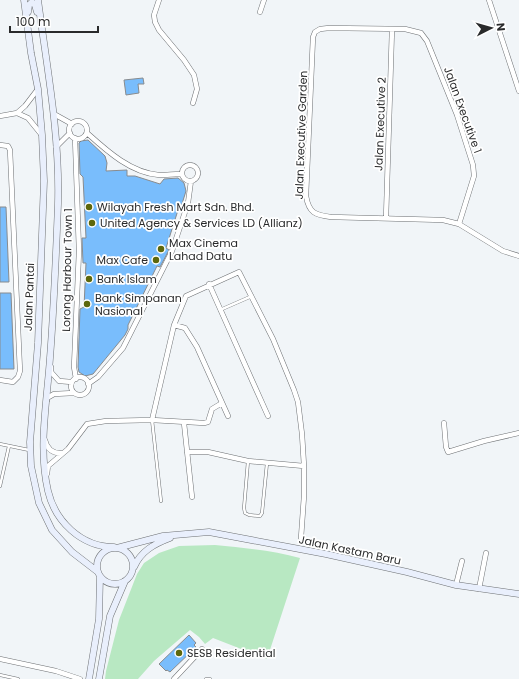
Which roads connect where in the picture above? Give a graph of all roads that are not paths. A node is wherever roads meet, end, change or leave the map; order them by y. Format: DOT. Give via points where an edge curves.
graph roads {
  1 [pos="24,0"];
  2 [pos="38,0"];
  3 [pos="158,0"];
  4 [pos="264,0"];
  5 [pos="489,0"];
  6 [pos="260,12"];
  7 [pos="41,23"];
  8 [pos="27,24"];
  9 [pos="392,29"];
  10 [pos="38,89"];
  11 [pos="519,91"];
  12 [pos="194,103"];
  13 [pos="17,113"];
  14 [pos="54,114"];
  15 [pos="0,116"];
  16 [pos="72,124"];
  17 [pos="70,133"];
  18 [pos="87,133"];
  19 [pos="42,135"];
  20 [pos="75,138"];
  21 [pos="0,145"];
  22 [pos="56,147"];
  23 [pos="181,174"];
  24 [pos="192,181"];
  25 [pos="386,218"];
  26 [pos="459,224"];
  27 [pos="519,256"];
  28 [pos="209,284"];
  29 [pos="252,296"];
  30 [pos="220,310"];
  31 [pos="174,324"];
  32 [pos="50,358"];
  33 [pos="0,380"];
  34 [pos="74,380"];
  35 [pos="88,384"];
  36 [pos="74,393"];
  37 [pos="222,403"];
  38 [pos="46,407"];
  39 [pos="228,416"];
  40 [pos="268,416"];
  41 [pos="152,420"];
  42 [pos="444,422"];
  43 [pos="184,423"];
  44 [pos="519,433"];
  45 [pos="44,437"];
  46 [pos="0,444"];
  47 [pos="9,446"];
  48 [pos="30,450"];
  49 [pos="187,452"];
  50 [pos="64,453"];
  51 [pos="248,461"];
  52 [pos="267,462"];
  53 [pos="304,466"];
  54 [pos="46,479"];
  55 [pos="0,486"];
  56 [pos="192,497"];
  57 [pos="161,500"];
  58 [pos="176,536"];
  59 [pos="301,538"];
  60 [pos="115,548"];
  61 [pos="486,553"];
  62 [pos="462,561"];
  63 [pos="133,569"];
  64 [pos="99,574"];
  65 [pos="125,581"];
  66 [pos="456,585"];
  67 [pos="479,589"];
  68 [pos="519,594"];
  69 [pos="202,649"];
  70 [pos="0,659"];
  71 [pos="0,675"];
  72 [pos="71,678"];
  73 [pos="18,679"];
  74 [pos="80,679"];
  75 [pos="89,679"];
  76 [pos="99,679"];
  77 [pos="174,679"];
  78 [pos="206,679"];
  79 [pos="210,679"];
  1 -- 8 [label="street, Jalan Pantai"];
  2 -- 7 [label="street"];
  3 -- 12 [label="street" via="155,22 194,75"];
  4 -- 6 [label="street"];
  5 -- 11 [label="street"];
  7 -- 8 [label="street" via="32,2 28,9"];
  7 -- 14 [label="street"];
  8 -- 10 [label="street, Jalan Pantai"];
  9 -- 25 [label="street, Jalan Executive 2"];
  9 -- 25 [label="street, Jalan Executive Garden" via="329,28 314,32 306,196 312,212 320,216"];
  9 -- 26 [label="street, Jalan Executive 1" via="421,33 427,41 457,115 474,176"];
  10 -- 13 [label="street"];
  10 -- 19 [label="street, Jalan Pantai"];
  13 -- 15 [label="street"];
  13 -- 19 [label="street" via="28,118"];
  14 -- 16 [label="street"];
  14 -- 22 [label="street"];
  16 -- 17 [label="street"];
  16 -- 18 [label="street" via="77,121 83,123 87,127"];
  17 -- 20 [label="street"];
  17 -- 22 [label="street"];
  18 -- 20 [label="street" via="80,139"];
  18 -- 23 [label="street" via="107,151 134,168 159,175"];
  19 -- 48 [label="street, Jalan Pantai" via="43,205 38,343"];
  20 -- 34 [label="street, Lorong Harbour Town 1" via="79,252"];
  21 -- 33 [label="street" via="8,146 10,150 20,371 13,382"];
  22 -- 32 [label="street" via="58,203"];
  23 -- 24 [label="street" via="185,180"];
  23 -- 24 [label="street" via="184,167 193,165 198,174"];
  24 -- 35 [label="street" via="188,203 172,251 123,348 98,377"];
  25 -- 26 [label="street, Jalan Executive Garden" via="443,220"];
  26 -- 27 [label="street, Jalan Executive Garden" via="503,251"];
  28 -- 29 [label="street" via="239,272"];
  28 -- 30 [label="street"];
  28 -- 31 [label="street" via="186,296"];
  29 -- 30 [label="lane"];
  29 -- 53 [label="street" via="273,339 298,402"];
  30 -- 40 [label="street"];
  31 -- 37 [label="street" via="185,328"];
  31 -- 41 [label="street"];
  32 -- 34 [label="street" via="51,372 58,381"];
  32 -- 38 [label="street"];
  34 -- 35 [label="street" via="82,378"];
  34 -- 36 [label="street" via="71,388"];
  35 -- 36 [label="street" via="84,394"];
  36 -- 38 [label="street" via="54,394 47,398"];
  37 -- 39 [label="street"];
  37 -- 43 [label="street" via="212,409 208,422"];
  38 -- 45 [label="street"];
  41 -- 43 [label="street"];
  41 -- 50 [label="street" via="87,424"];
  41 -- 57 [label="lane"];
  42 -- 44 [label="street" via="448,452"];
  43 -- 49 [label="street"];
  45 -- 50 [label="street" via="50,450"];
  45 -- 54 [label="street"];
  46 -- 47 [label="lane"];
  47 -- 48 [label="lane"];
  47 -- 55 [label="lane"];
  48 -- 64 [label="street, Jalan Pantai" via="39,503 52,530 72,552"];
  49 -- 51 [label="street" via="208,452"];
  49 -- 56 [label="street"];
  50 -- 54 [label="street" via="48,466"];
  51 -- 52 [label="street"];
  51 -- 52 [label="lane" via="244,508 245,513 256,516 262,513"];
  52 -- 53 [label="street"];
  53 -- 59 [label="street"];
  54 -- 60 [label="street" via="48,492 64,523 77,536 103,547"];
  58 -- 60 [label="street, Jalan Kastam Baru" via="163,536"];
  58 -- 63 [label="street, Jalan Kastam Baru" via="143,552"];
  58 -- 66 [label="street, Jalan Kastam Baru" via="209,532 228,534"];
  60 -- 63 [label="street" via="122,549 131,558"];
  60 -- 64 [label="street" via="108,549 100,556 97,567"];
  61 -- 67 [label="street"];
  62 -- 66 [label="street"];
  63 -- 65 [label="street"];
  64 -- 65 [label="street" via="109,583"];
  64 -- 75 [label="street" via="99,619"];
  65 -- 76 [label="street" via="110,616"];
  66 -- 67 [label="street, Jalan Kastam Baru"];
  67 -- 68 [label="street, Jalan Kastam Baru"];
  69 -- 77 [label="street"];
  70 -- 72 [label="street" via="56,671"];
  71 -- 73 [label="lane"];
  72 -- 74 [label="street"];
  78 -- 79 [label="lane"];
}
